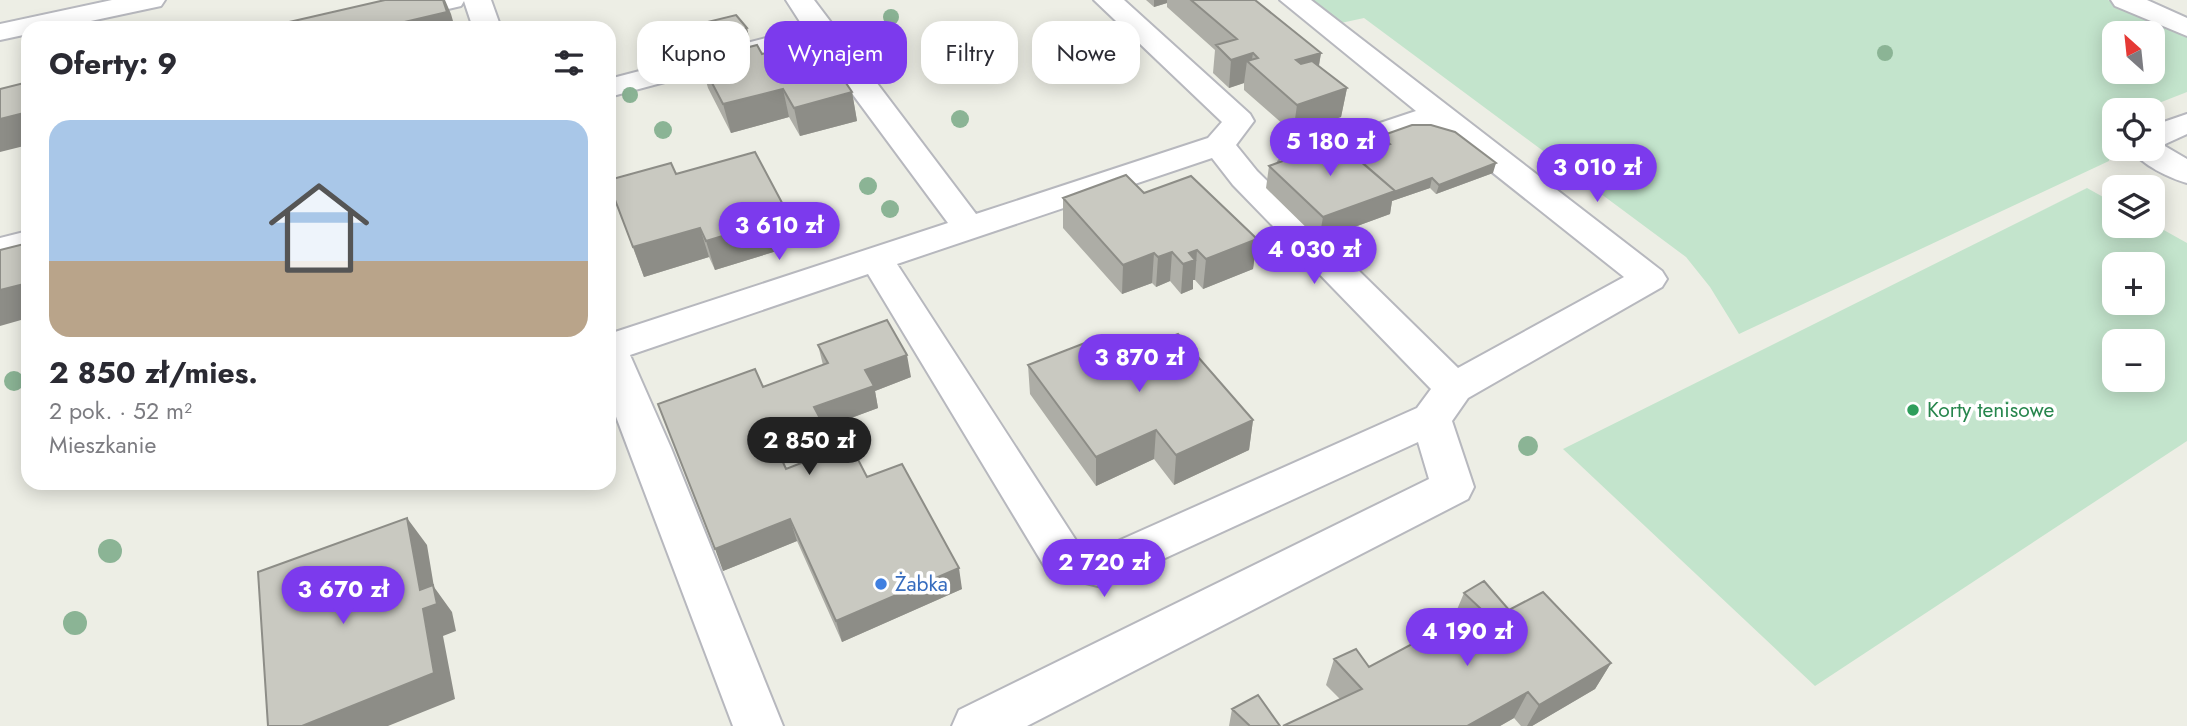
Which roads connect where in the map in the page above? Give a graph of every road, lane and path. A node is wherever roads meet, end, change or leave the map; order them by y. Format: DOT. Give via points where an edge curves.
graph roads {
  1 [pos="151,0"];
  2 [pos="451,0"];
  3 [pos="477,0"];
  4 [pos="800,0"];
  5 [pos="1108,0"];
  6 [pos="1294,0"];
  7 [pos="2125,0"];
  8 [pos="55,21"];
  9 [pos="361,21"];
  10 [pos="484,21"];
  11 [pos="814,21"];
  12 [pos="21,28"];
  13 [pos="2187,28"];
  14 [pos="0,33"];
  15 [pos="764,47"];
  16 [pos="860,84"];
  17 [pos="616,86"];
  18 [pos="1439,114"];
  19 [pos="2187,123"];
  20 [pos="2165,132"];
  21 [pos="1219,145"];
  22 [pos="2165,160"];
  23 [pos="2187,173"];
  24 [pos="1245,178"];
  25 [pos="968,227"];
  26 [pos="21,244"];
  27 [pos="0,249"];
  28 [pos="876,259"];
  29 [pos="616,347"];
  30 [pos="616,366"];
  31 [pos="1443,403"];
  32 [pos="758,726"];
  33 [pos="977,726"];
  1 -- 8 [label="street"];
  2 -- 9 [label="street"];
  3 -- 10 [label="street"];
  4 -- 11 [label="street"];
  5 -- 21 [label="street" via="1239,121"];
  6 -- 18 [label="street"];
  7 -- 13 [label="street"];
  12 -- 14 [label="street"];
  15 -- 17 [label="street"];
  16 -- 25 [label="street"];
  18 -- 24 [label="street"];
  18 -- 31 [label="street" via="1649,279"];
  19 -- 20 [label="street"];
  21 -- 24 [label="street"];
  21 -- 25 [label="street"];
  22 -- 23 [label="street"];
  24 -- 31 [label="street"];
  25 -- 28 [label="street"];
  26 -- 27 [label="street"];
  28 -- 29 [label="street"];
  28 -- 31 [label="street" via="1065,561 1102,568"];
  30 -- 32 [label="street"];
  31 -- 33 [label="street" via="1453,487"];
}
